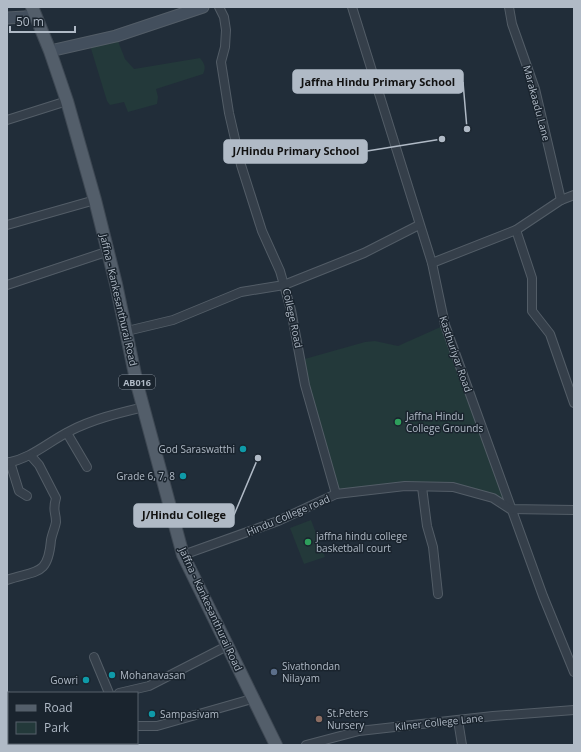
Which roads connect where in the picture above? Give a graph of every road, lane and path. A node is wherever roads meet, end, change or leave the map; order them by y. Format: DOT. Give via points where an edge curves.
graph roads {
  1 [pos="203,7"];
  2 [pos="219,7"];
  3 [pos="352,7"];
  4 [pos="509,7"];
  5 [pos="33,11"];
  6 [pos="7,18"];
  7 [pos="50,51"];
  8 [pos="67,101"];
  9 [pos="7,120"];
  10 [pos="574,195"];
  11 [pos="95,200"];
  12 [pos="561,200"];
  13 [pos="7,225"];
  14 [pos="419,225"];
  15 [pos="516,230"];
  16 [pos="108,251"];
  17 [pos="432,263"];
  18 [pos="7,285"];
  19 [pos="284,285"];
  20 [pos="127,331"];
  21 [pos="574,403"];
  22 [pos="144,407"];
  23 [pos="67,433"];
  24 [pos="31,456"];
  25 [pos="9,463"];
  26 [pos="86,467"];
  27 [pos="422,487"];
  28 [pos="336,494"];
  29 [pos="27,496"];
  30 [pos="510,509"];
  31 [pos="574,510"];
  32 [pos="183,555"];
  33 [pos="7,580"];
  34 [pos="438,594"];
  35 [pos="227,646"];
  36 [pos="94,657"];
  37 [pos="574,672"];
  38 [pos="109,692"];
  39 [pos="123,692"];
  40 [pos="255,698"];
  41 [pos="574,710"];
  42 [pos="458,720"];
  43 [pos="138,726"];
  44 [pos="276,745"];
  45 [pos="306,745"];
  46 [pos="462,745"];
  1 -- 7 [label="main road" via="116,36"];
  2 -- 19 [label="street" via="226,30 221,62 229,114 241,165 262,231"];
  3 -- 14 [label="street, Kasthuriyar Road"];
  4 -- 12 [label="street, Marakaadu Lane" via="512,24 535,90"];
  5 -- 6 [label="main road"];
  5 -- 7 [label="main road, Jaffna - Kankesanthurai Road / AB016"];
  7 -- 8 [label="main road, Jaffna - Kankesanthurai Road / AB016"];
  8 -- 9 [label="street"];
  8 -- 11 [label="main road, Jaffna - Kankesanthurai Road / AB016"];
  10 -- 12 [label="street"];
  11 -- 13 [label="street"];
  11 -- 16 [label="main road, Jaffna - Kankesanthurai Road / AB016"];
  12 -- 15 [label="street"];
  14 -- 17 [label="street, Kasthuriyar Road"];
  14 -- 19 [label="street, College Road" via="364,253"];
  15 -- 17 [label="street"];
  15 -- 21 [label="street" via="532,278 532,311 550,334"];
  16 -- 18 [label="street"];
  16 -- 20 [label="main road, Jaffna - Kankesanthurai Road / AB016"];
  17 -- 30 [label="street, Kasthuriyar Road" via="444,325"];
  19 -- 20 [label="street" via="241,292 173,320"];
  19 -- 28 [label="street, College Road" via="305,385"];
  20 -- 22 [label="main road, Jaffna - Kankesanthurai Road / AB016"];
  22 -- 23 [label="street" via="108,416"];
  22 -- 32 [label="main road, Jaffna - Kankesanthurai Road / AB016"];
  23 -- 24 [label="street"];
  23 -- 26 [label="street"];
  24 -- 25 [label="street"];
  24 -- 33 [label="street" via="39,465 56,498 53,509 56,522 51,540 52,549 43,569"];
  25 -- 29 [label="street" via="18,491"];
  27 -- 28 [label="street, Hindu College road" via="406,486"];
  27 -- 30 [label="street, Hindu College road" via="453,487 493,498"];
  27 -- 34 [label="street" via="427,526 433,547"];
  28 -- 32 [label="street, Hindu College road" via="278,521"];
  30 -- 31 [label="street"];
  30 -- 37 [label="street, Kasthuriyar Road"];
  32 -- 35 [label="main road, Jaffna - Kankesanthurai Road / AB016"];
  35 -- 39 [label="street" via="149,686"];
  35 -- 40 [label="main road, Jaffna - Kankesanthurai Road / AB016"];
  36 -- 38 [label="street"];
  40 -- 43 [label="street" via="157,726"];
  40 -- 44 [label="main road, Jaffna - Kankesanthurai Road / AB016"];
  41 -- 42 [label="street, Kilner College Lane"];
  42 -- 45 [label="street, Kilner College Lane" via="359,731"];
  42 -- 46 [label="street"];
}
